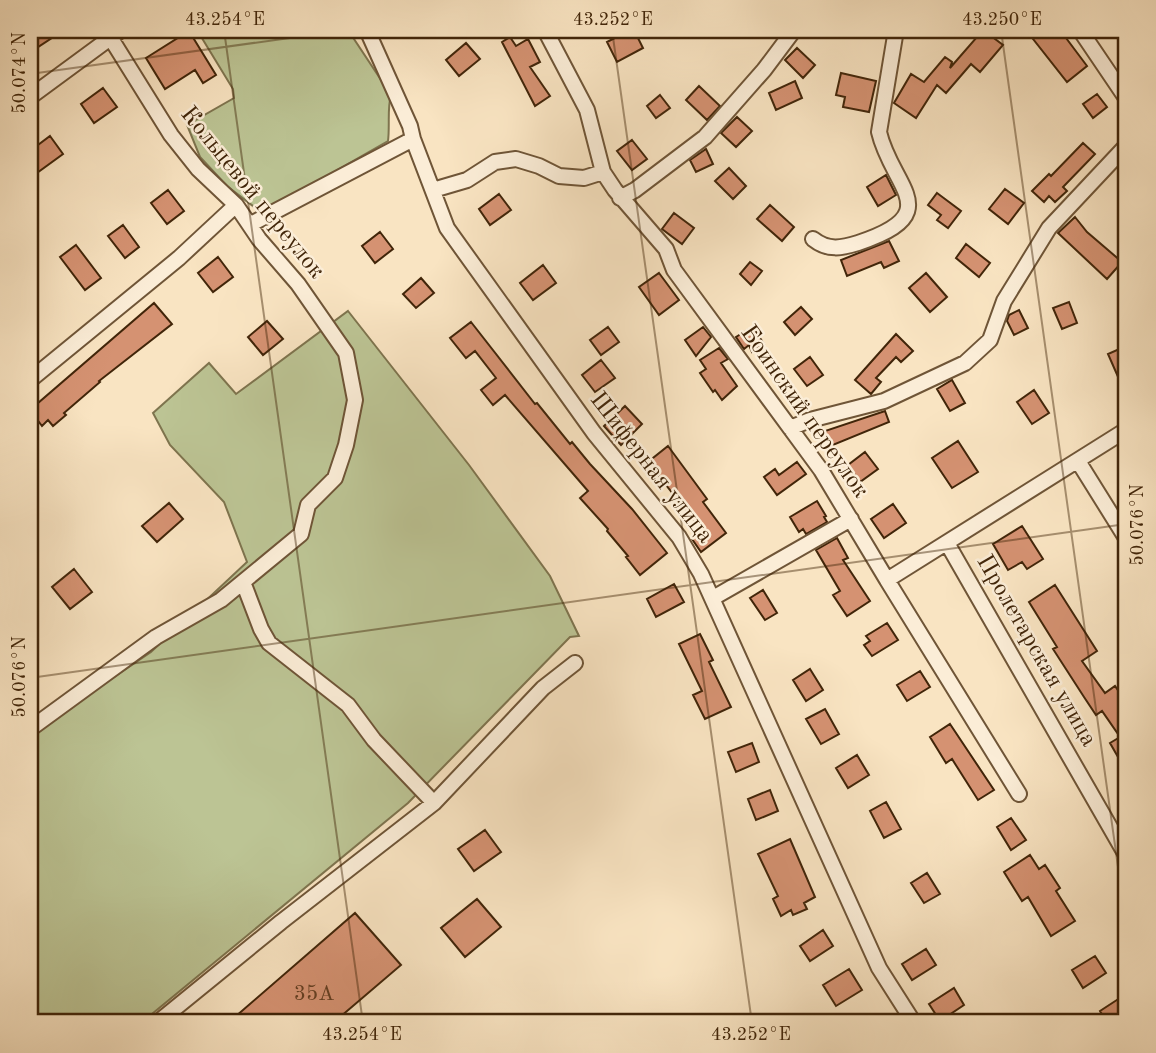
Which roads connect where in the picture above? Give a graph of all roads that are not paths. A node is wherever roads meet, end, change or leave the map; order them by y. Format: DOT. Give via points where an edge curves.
graph roads {
  1 [pos="367,30"];
  2 [pos="545,30"];
  3 [pos="794,30"];
  4 [pos="896,30"];
  5 [pos="1080,30"];
  6 [pos="115,34"];
  7 [pos="30,97"];
  8 [pos="1126,97"];
  9 [pos="413,139"];
  10 [pos="1126,146"];
  11 [pos="603,172"];
  12 [pos="433,190"];
  13 [pos="620,198"];
  14 [pos="236,205"];
  15 [pos="251,224"];
  16 [pos="813,239"];
  17 [pos="30,380"];
  18 [pos="790,428"];
  19 [pos="1126,430"];
  20 [pos="1078,461"];
  21 [pos="851,519"];
  22 [pos="1126,538"];
  23 [pos="947,543"];
  24 [pos="887,580"];
  25 [pos="243,582"];
  26 [pos="713,598"];
  27 [pos="575,663"];
  28 [pos="30,729"];
  29 [pos="1019,794"];
  30 [pos="434,803"];
  31 [pos="1126,855"];
  32 [pos="157,1023"];
  33 [pos="914,1023"];
  1 -- 9 [label="street, Шиферная улица"];
  2 -- 11 [label="street, Боинский переулок" via="587,110"];
  3 -- 13 [label="street" via="705,137"];
  4 -- 16 [label="street" via="879,132 905,187 909,209 894,227 841,248 820,245"];
  5 -- 8 [label="street"];
  6 -- 7 [label="street"];
  6 -- 14 [label="street, Кольцевой переулок" via="171,135"];
  9 -- 12 [label="street, Шиферная улица"];
  9 -- 15 [label="street"];
  10 -- 18 [label="street" via="1049,228 1004,301 990,340 965,363 884,401"];
  11 -- 12 [label="street" via="584,178 559,176 516,159 495,162 467,180"];
  11 -- 13 [label="street, Боинский переулок"];
  12 -- 26 [label="street, Шиферная улица" via="447,228 593,433 679,537"];
  13 -- 18 [label="street, Боинский переулок" via="666,249 674,270"];
  14 -- 15 [label="street, Кольцевой переулок"];
  14 -- 17 [label="street"];
  15 -- 25 [label="street, Кольцевой переулок" via="346,354 355,400 335,478 308,505 302,534"];
  18 -- 21 [label="street, Боинский переулок"];
  19 -- 20 [label="street"];
  20 -- 22 [label="street"];
  20 -- 23 [label="street"];
  21 -- 24 [label="street, Боинский переулок"];
  21 -- 26 [label="street"];
  23 -- 24 [label="street"];
  23 -- 31 [label="street, Пролетарская улица"];
  24 -- 29 [label="street"];
  25 -- 28 [label="street, Кольцевой переулок" via="156,637"];
  25 -- 30 [label="street" via="269,643 348,705 374,740"];
  26 -- 33 [label="street, Шиферная улица" via="879,968"];
  27 -- 30 [label="street" via="543,688"];
  30 -- 32 [label="street"];
}
